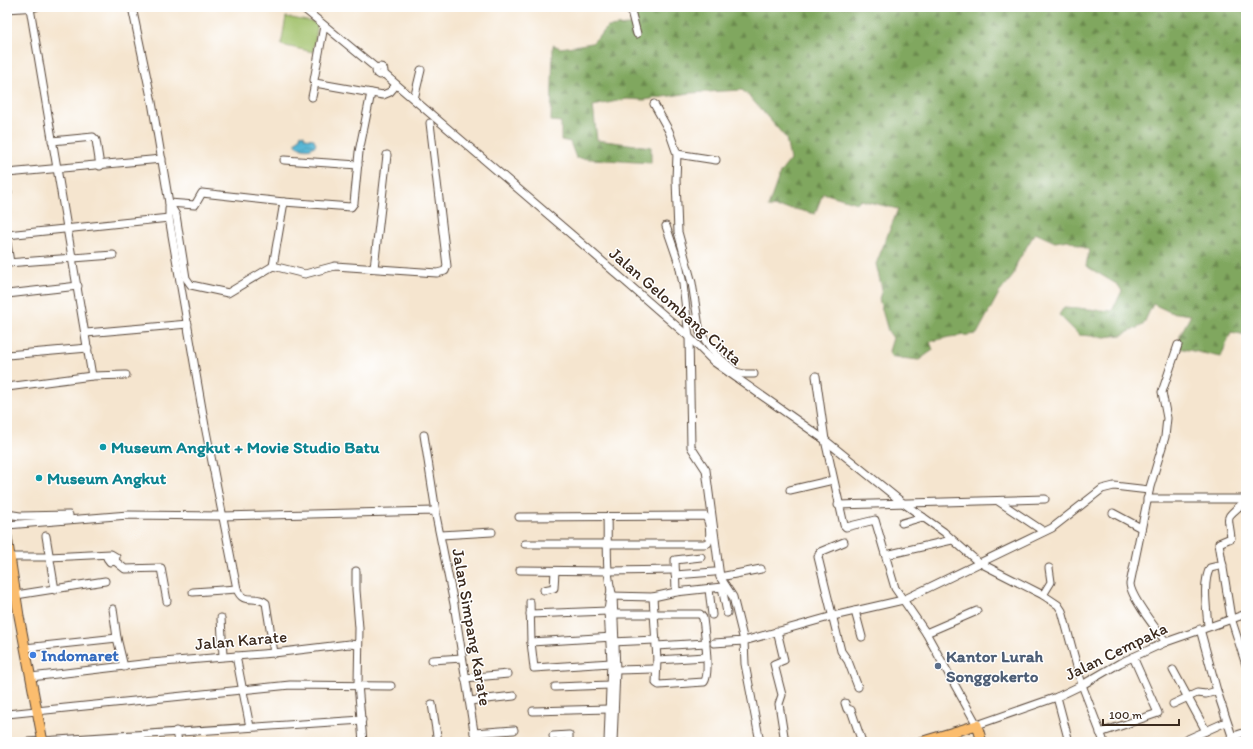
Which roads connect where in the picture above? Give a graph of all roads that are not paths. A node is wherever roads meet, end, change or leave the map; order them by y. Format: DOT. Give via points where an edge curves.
graph roads {
  1 [pos="33,7"];
  2 [pos="132,7"];
  3 [pos="302,7"];
  4 [pos="630,7"];
  5 [pos="7,9"];
  6 [pos="324,26"];
  7 [pos="637,34"];
  8 [pos="421,70"];
  9 [pos="315,83"];
  10 [pos="396,85"];
  11 [pos="371,93"];
  12 [pos="312,97"];
  13 [pos="414,99"];
  14 [pos="654,104"];
  15 [pos="430,123"];
  16 [pos="52,141"];
  17 [pos="677,154"];
  18 [pos="387,155"];
  19 [pos="162,160"];
  20 [pos="284,160"];
  21 [pos="716,160"];
  22 [pos="358,165"];
  23 [pos="100,166"];
  24 [pos="57,169"];
  25 [pos="7,173"];
  26 [pos="284,202"];
  27 [pos="169,205"];
  28 [pos="169,218"];
  29 [pos="666,226"];
  30 [pos="67,228"];
  31 [pos="7,235"];
  32 [pos="7,243"];
  33 [pos="113,255"];
  34 [pos="72,258"];
  35 [pos="9,263"];
  36 [pos="273,266"];
  37 [pos="374,268"];
  38 [pos="78,286"];
  39 [pos="7,294"];
  40 [pos="188,324"];
  41 [pos="86,333"];
  42 [pos="689,337"];
  43 [pos="1178,345"];
  44 [pos="88,348"];
  45 [pos="7,355"];
  46 [pos="754,374"];
  47 [pos="126,375"];
  48 [pos="92,376"];
  49 [pos="816,376"];
  50 [pos="7,387"];
  51 [pos="424,435"];
  52 [pos="825,440"];
  53 [pos="833,480"];
  54 [pos="790,490"];
  55 [pos="1149,490"];
  56 [pos="1045,499"];
  57 [pos="1147,499"];
  58 [pos="998,501"];
  59 [pos="1245,502"];
  60 [pos="903,503"];
  61 [pos="838,505"];
  62 [pos="437,513"];
  63 [pos="1113,513"];
  64 [pos="7,514"];
  65 [pos="111,516"];
  66 [pos="223,516"];
  67 [pos="519,517"];
  68 [pos="607,517"];
  69 [pos="923,517"];
  70 [pos="902,523"];
  71 [pos="7,524"];
  72 [pos="1141,528"];
  73 [pos="1043,531"];
  74 [pos="492,532"];
  75 [pos="441,535"];
  76 [pos="46,536"];
  77 [pos="7,537"];
  78 [pos="952,540"];
  79 [pos="844,542"];
  80 [pos="525,544"];
  81 [pos="608,545"];
  82 [pos="886,554"];
  83 [pos="49,557"];
  84 [pos="701,557"];
  85 [pos="12,559"];
  86 [pos="978,562"];
  87 [pos="1223,565"];
  88 [pos="1049,568"];
  89 [pos="761,569"];
  90 [pos="520,570"];
  91 [pos="356,571"];
  92 [pos="554,571"];
  93 [pos="609,571"];
  94 [pos="675,572"];
  95 [pos="717,574"];
  96 [pos="105,581"];
  97 [pos="237,589"];
  98 [pos="709,589"];
  99 [pos="55,590"];
  100 [pos="544,590"];
  101 [pos="193,592"];
  102 [pos="676,592"];
  103 [pos="611,594"];
  104 [pos="16,595"];
  105 [pos="1043,595"];
  106 [pos="653,598"];
  107 [pos="904,600"];
  108 [pos="167,601"];
  109 [pos="530,602"];
  110 [pos="113,608"];
  111 [pos="855,611"];
  112 [pos="977,611"];
  113 [pos="610,613"];
  114 [pos="727,613"];
  115 [pos="530,614"];
  116 [pos="654,614"];
  117 [pos="1246,614"];
  118 [pos="712,615"];
  119 [pos="833,616"];
  120 [pos="221,618"];
  121 [pos="1232,618"];
  122 [pos="1208,626"];
  123 [pos="1200,629"];
  124 [pos="777,631"];
  125 [pos="926,633"];
  126 [pos="862,637"];
  127 [pos="117,638"];
  128 [pos="612,640"];
  129 [pos="744,641"];
  130 [pos="531,642"];
  131 [pos="1166,642"];
  132 [pos="656,643"];
  133 [pos="706,643"];
  134 [pos="714,643"];
  135 [pos="358,645"];
  136 [pos="25,648"];
  137 [pos="274,653"];
  138 [pos="223,656"];
  139 [pos="236,656"];
  140 [pos="706,657"];
  141 [pos="1133,657"];
  142 [pos="462,658"];
  143 [pos="432,660"];
  144 [pos="657,660"];
  145 [pos="611,664"];
  146 [pos="1246,665"];
  147 [pos="124,667"];
  148 [pos="655,669"];
  149 [pos="616,670"];
  150 [pos="1173,670"];
  151 [pos="508,674"];
  152 [pos="31,677"];
  153 [pos="465,678"];
  154 [pos="358,684"];
  155 [pos="1082,685"];
  156 [pos="391,686"];
  157 [pos="555,687"];
  158 [pos="612,687"];
  159 [pos="858,687"];
  160 [pos="243,689"];
  161 [pos="1217,691"];
  162 [pos="514,696"];
  163 [pos="1057,697"];
  164 [pos="1187,697"];
  165 [pos="469,701"];
  166 [pos="845,703"];
  167 [pos="432,704"];
  168 [pos="1173,704"];
  169 [pos="609,709"];
  170 [pos="36,711"];
  171 [pos="533,711"];
  172 [pos="7,714"];
  173 [pos="362,720"];
  174 [pos="1226,722"];
  175 [pos="977,725"];
  176 [pos="250,727"];
  177 [pos="514,730"];
  178 [pos="1206,731"];
  179 [pos="176,732"];
  180 [pos="1246,732"];
  181 [pos="474,733"];
  182 [pos="1100,733"];
  183 [pos="553,736"];
  184 [pos="1233,739"];
  185 [pos="27,742"];
  186 [pos="43,742"];
  187 [pos="178,742"];
  188 [pos="363,742"];
  189 [pos="438,742"];
  190 [pos="470,742"];
  191 [pos="569,742"];
  192 [pos="608,742"];
  193 [pos="614,742"];
  194 [pos="760,742"];
  195 [pos="786,742"];
  196 [pos="862,742"];
  197 [pos="920,742"];
  198 [pos="982,742"];
  199 [pos="1069,742"];
  200 [pos="1104,742"];
  201 [pos="1181,742"];
  1 -- 5 [label="street"];
  1 -- 16 [label="street"];
  2 -- 19 [label="street"];
  3 -- 6 [label="street"];
  4 -- 7 [label="street"];
  6 -- 9 [label="street"];
  6 -- 10 [label="street, Jalan Gelombang Cinta" via="376,68 377,74 383,73"];
  8 -- 13 [label="street"];
  9 -- 11 [label="street"];
  9 -- 12 [label="street"];
  10 -- 11 [label="street" via="387,94"];
  10 -- 13 [label="street, Jalan Gelombang Cinta"];
  11 -- 22 [label="street"];
  13 -- 42 [label="street, Jalan Gelombang Cinta"];
  14 -- 17 [label="street" via="669,131"];
  15 -- 37 [label="street" via="447,268 437,273"];
  16 -- 23 [label="street" via="93,137 96,140"];
  16 -- 24 [label="street"];
  17 -- 21 [label="street"];
  17 -- 46 [label="street" via="678,232 692,283 700,333 716,355 736,372"];
  18 -- 37 [label="street"];
  19 -- 23 [label="street"];
  19 -- 27 [label="street"];
  20 -- 22 [label="street"];
  22 -- 26 [label="street" via="354,203 351,207"];
  23 -- 24 [label="street"];
  24 -- 25 [label="street"];
  24 -- 30 [label="street"];
  26 -- 27 [label="street" via="202,193 195,205"];
  26 -- 36 [label="street"];
  27 -- 28 [label="street"];
  27 -- 36 [label="street" via="176,215 186,278 191,285 228,293"];
  28 -- 30 [label="street"];
  28 -- 40 [label="street"];
  29 -- 42 [label="street" via="679,264"];
  30 -- 31 [label="street"];
  30 -- 34 [label="street"];
  32 -- 35 [label="street"];
  33 -- 34 [label="street"];
  34 -- 35 [label="street"];
  34 -- 38 [label="street"];
  36 -- 37 [label="street" via="306,274 335,266"];
  38 -- 39 [label="street"];
  38 -- 41 [label="street"];
  40 -- 41 [label="street"];
  40 -- 66 [label="street"];
  41 -- 44 [label="street"];
  42 -- 52 [label="street, Jalan Gelombang Cinta" via="718,365"];
  42 -- 95 [label="street" via="691,447 706,470"];
  43 -- 55 [label="street" via="1162,392 1167,418 1166,437"];
  44 -- 45 [label="street"];
  44 -- 48 [label="street"];
  47 -- 48 [label="street"];
  48 -- 50 [label="street"];
  49 -- 52 [label="street"];
  51 -- 62 [label="street, Jalan Simpang Karate"];
  52 -- 53 [label="street"];
  52 -- 60 [label="street, Jalan Gelombang Cinta"];
  53 -- 54 [label="street"];
  53 -- 61 [label="street"];
  55 -- 57 [label="street"];
  55 -- 73 [label="street" via="1109,487"];
  56 -- 58 [label="street"];
  57 -- 59 [label="street"];
  57 -- 72 [label="street"];
  58 -- 60 [label="street"];
  58 -- 73 [label="street"];
  59 -- 87 [label="street" via="1229,516 1231,538 1219,543"];
  60 -- 61 [label="street"];
  60 -- 69 [label="street, Jalan Gelombang Cinta"];
  61 -- 82 [label="street" via="846,527 875,520"];
  62 -- 66 [label="street" via="426,511"];
  62 -- 75 [label="street, Jalan Simpang Karate"];
  63 -- 72 [label="street"];
  64 -- 65 [label="street"];
  64 -- 71 [label="street"];
  65 -- 66 [label="street"];
  65 -- 71 [label="street"];
  66 -- 97 [label="street"];
  67 -- 68 [label="street"];
  68 -- 81 [label="street"];
  68 -- 81 [label="street" via="706,516 710,540 704,544"];
  69 -- 70 [label="street"];
  69 -- 78 [label="street, Jalan Gelombang Cinta"];
  72 -- 131 [label="street" via="1130,586 1143,610"];
  73 -- 86 [label="street"];
  74 -- 75 [label="street"];
  75 -- 142 [label="street, Jalan Simpang Karate"];
  76 -- 83 [label="street"];
  77 -- 85 [label="main road"];
  78 -- 82 [label="street"];
  78 -- 86 [label="street, Jalan Gelombang Cinta"];
  79 -- 119 [label="street" via="818,555"];
  80 -- 81 [label="street"];
  81 -- 93 [label="street"];
  82 -- 107 [label="street" via="895,588"];
  83 -- 85 [label="street" via="30,557 22,561"];
  83 -- 99 [label="street"];
  83 -- 108 [label="street" via="111,554 116,555 115,561 125,568 161,568"];
  84 -- 94 [label="street" via="676,560"];
  85 -- 104 [label="main road"];
  86 -- 105 [label="street, Jalan Gelombang Cinta"];
  86 -- 107 [label="street"];
  87 -- 121 [label="street"];
  87 -- 122 [label="street" via="1210,568 1208,572"];
  88 -- 105 [label="street" via="1051,582"];
  89 -- 95 [label="street"];
  90 -- 92 [label="street"];
  91 -- 135 [label="street"];
  92 -- 93 [label="street"];
  92 -- 100 [label="street" via="554,588"];
  93 -- 94 [label="street"];
  93 -- 103 [label="street"];
  94 -- 95 [label="street"];
  94 -- 102 [label="street"];
  95 -- 129 [label="street" via="733,597"];
  96 -- 99 [label="street"];
  97 -- 101 [label="street"];
  97 -- 137 [label="street" via="239,596 266,603"];
  98 -- 102 [label="street"];
  98 -- 114 [label="street" via="724,588"];
  98 -- 118 [label="street"];
  99 -- 104 [label="street"];
  102 -- 106 [label="street"];
  103 -- 106 [label="street"];
  103 -- 113 [label="street"];
  104 -- 136 [label="main road"];
  105 -- 155 [label="street, Jalan Gelombang Cinta" via="1058,605 1062,611"];
  106 -- 116 [label="street"];
  107 -- 111 [label="street"];
  107 -- 125 [label="street"];
  109 -- 115 [label="street"];
  110 -- 127 [label="street"];
  111 -- 119 [label="street"];
  111 -- 126 [label="street"];
  112 -- 125 [label="street"];
  113 -- 115 [label="street"];
  113 -- 116 [label="street"];
  113 -- 128 [label="street"];
  115 -- 130 [label="street"];
  116 -- 132 [label="street"];
  116 -- 133 [label="street" via="701,614"];
  117 -- 121 [label="street, Jalan Cempaka"];
  119 -- 124 [label="street"];
  119 -- 159 [label="street" via="842,653 848,661"];
  120 -- 138 [label="street"];
  121 -- 122 [label="street, Jalan Cempaka"];
  121 -- 146 [label="street"];
  122 -- 123 [label="street, Jalan Cempaka"];
  123 -- 131 [label="street, Jalan Cempaka"];
  123 -- 161 [label="street"];
  124 -- 129 [label="street"];
  124 -- 195 [label="street" via="784,660 774,664 782,695 779,704"];
  125 -- 175 [label="street"];
  127 -- 136 [label="street"];
  127 -- 147 [label="street"];
  128 -- 130 [label="street"];
  128 -- 132 [label="street"];
  128 -- 145 [label="street"];
  128 -- 149 [label="street"];
  129 -- 134 [label="street"];
  129 -- 194 [label="street" via="745,664"];
  130 -- 145 [label="street" via="534,668"];
  131 -- 141 [label="street, Jalan Cempaka"];
  132 -- 133 [label="street"];
  132 -- 144 [label="street"];
  133 -- 140 [label="street"];
  135 -- 137 [label="street, Jalan Karate"];
  135 -- 154 [label="street"];
  136 -- 152 [label="main road"];
  137 -- 139 [label="street, Jalan Karate"];
  138 -- 139 [label="street, Jalan Karate"];
  138 -- 147 [label="street, Jalan Karate"];
  139 -- 160 [label="street"];
  140 -- 144 [label="street"];
  140 -- 148 [label="street" via="707,678 704,682 659,685 656,682"];
  141 -- 155 [label="street, Jalan Cempaka"];
  141 -- 182 [label="street" via="1158,713"];
  142 -- 143 [label="street"];
  142 -- 153 [label="street, Jalan Simpang Karate"];
  144 -- 148 [label="street"];
  145 -- 158 [label="street"];
  147 -- 152 [label="street, Jalan Karate"];
  148 -- 149 [label="street"];
  149 -- 158 [label="street"];
  150 -- 164 [label="street"];
  151 -- 153 [label="street"];
  152 -- 170 [label="main road"];
  153 -- 165 [label="street, Jalan Simpang Karate"];
  154 -- 156 [label="street"];
  154 -- 160 [label="street"];
  154 -- 173 [label="street"];
  155 -- 163 [label="street, Jalan Cempaka"];
  155 -- 182 [label="street, Jalan Gelombang Cinta"];
  157 -- 158 [label="street"];
  158 -- 169 [label="street"];
  158 -- 193 [label="street"];
  160 -- 170 [label="street"];
  160 -- 176 [label="street"];
  161 -- 164 [label="street"];
  161 -- 174 [label="street"];
  162 -- 165 [label="street"];
  163 -- 175 [label="street, Jalan Cempaka"];
  163 -- 199 [label="street"];
  164 -- 168 [label="street"];
  164 -- 178 [label="street"];
  165 -- 181 [label="street, Jalan Simpang Karate"];
  166 -- 196 [label="street" via="847,709 851,710"];
  167 -- 189 [label="street"];
  169 -- 171 [label="street"];
  169 -- 192 [label="street"];
  170 -- 172 [label="street"];
  170 -- 186 [label="main road"];
  173 -- 176 [label="street"];
  173 -- 188 [label="street"];
  174 -- 178 [label="street"];
  174 -- 184 [label="street"];
  175 -- 197 [label="main road"];
  175 -- 198 [label="main road"];
  176 -- 179 [label="street"];
  177 -- 181 [label="street"];
  178 -- 201 [label="street"];
  179 -- 186 [label="street"];
  179 -- 187 [label="street"];
  180 -- 184 [label="street"];
  181 -- 190 [label="street" via="474,740"];
  182 -- 200 [label="street, Jalan Gelombang Cinta"];
  183 -- 191 [label="street" via="569,735"];
  185 -- 186 [label="street"];
}
